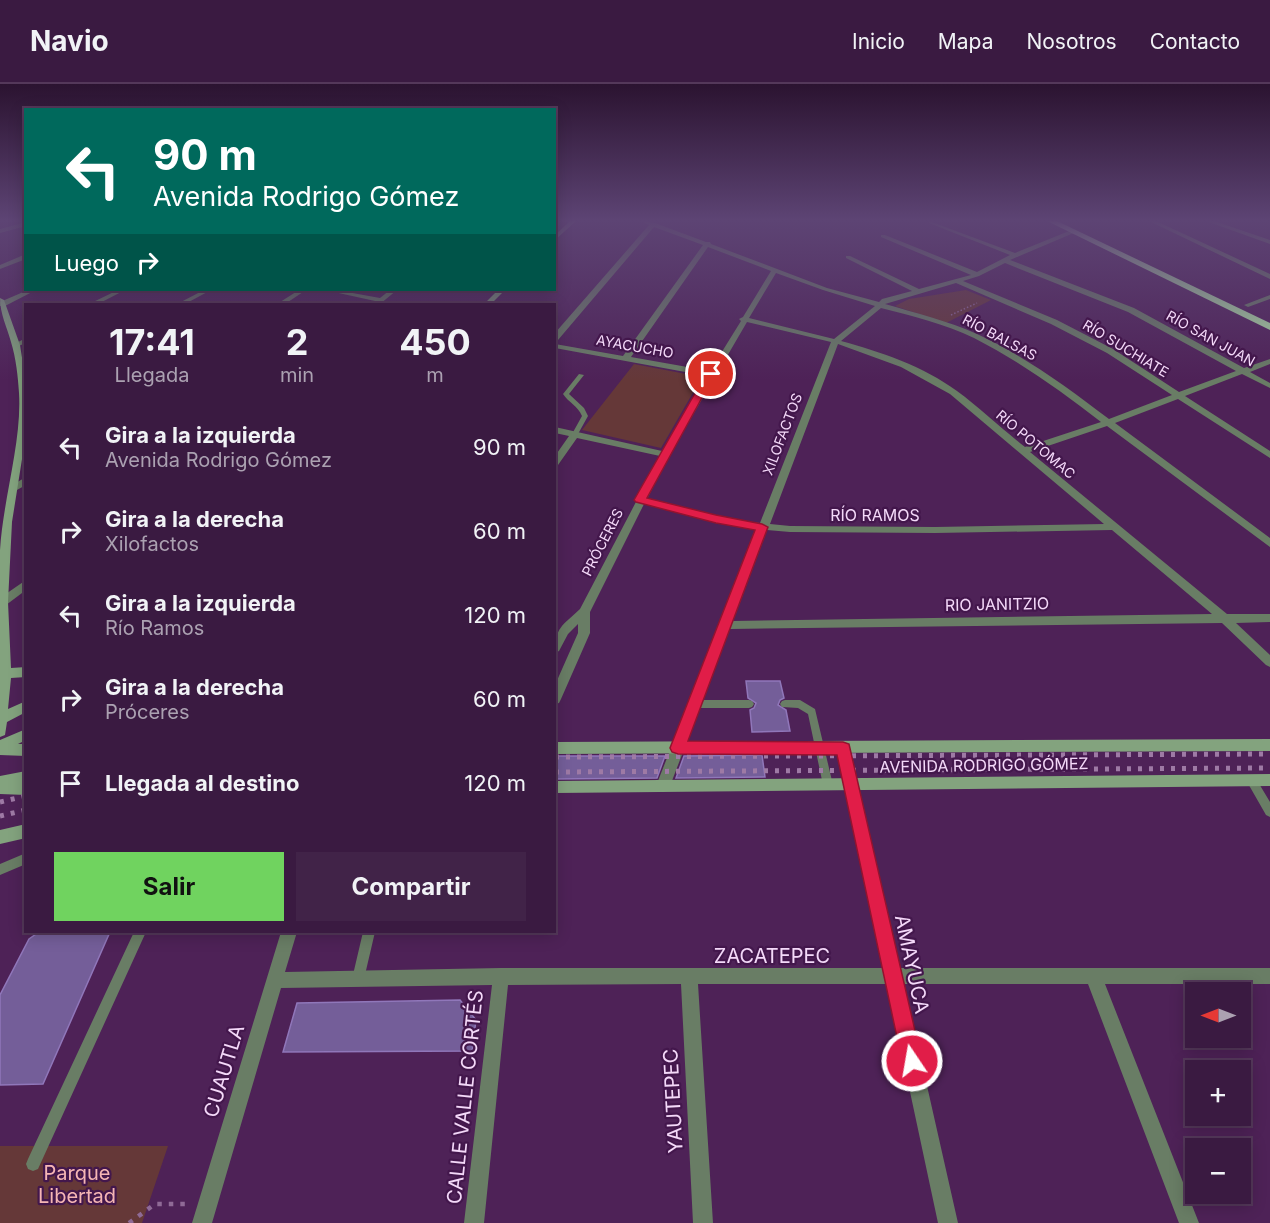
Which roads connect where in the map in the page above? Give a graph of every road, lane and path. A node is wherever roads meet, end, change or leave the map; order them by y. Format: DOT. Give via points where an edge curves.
graph roads {
  1 [pos="610,274"];
  2 [pos="686,274"];
  3 [pos="771,274"];
  4 [pos="788,274"];
  5 [pos="883,274"];
  6 [pos="1039,274"];
  7 [pos="1162,274"];
  8 [pos="1183,274"];
  9 [pos="977,275"];
  10 [pos="959,282"];
  11 [pos="30,291"];
  12 [pos="120,291"];
  13 [pos="206,291"];
  14 [pos="301,291"];
  15 [pos="332,291"];
  16 [pos="393,291"];
  17 [pos="501,291"];
  18 [pos="919,292"];
  19 [pos="993,296"];
  20 [pos="1270,297"];
  21 [pos="1,302"];
  22 [pos="378,302"];
  23 [pos="95,303"];
  24 [pos="183,303"];
  25 [pos="283,303"];
  26 [pos="488,303"];
  27 [pos="878,305"];
  28 [pos="1248,305"];
  29 [pos="1270,315"];
  30 [pos="743,319"];
  31 [pos="936,321"];
  32 [pos="1270,327"];
  33 [pos="556,337"];
  34 [pos="24,341"];
  35 [pos="835,342"];
  36 [pos="16,345"];
  37 [pos="556,346"];
  38 [pos="626,358"];
  39 [pos="1270,361"];
  40 [pos="1244,371"];
  41 [pos="711,374"];
  42 [pos="581,375"];
  43 [pos="1270,386"];
  44 [pos="24,394"];
  45 [pos="1180,396"];
  46 [pos="1109,422"];
  47 [pos="556,430"];
  48 [pos="575,434"];
  49 [pos="1023,451"];
  50 [pos="665,454"];
  51 [pos="1270,455"];
  52 [pos="556,462"];
  53 [pos="24,481"];
  54 [pos="12,489"];
  55 [pos="640,500"];
  56 [pos="4,522"];
  57 [pos="1114,526"];
  58 [pos="762,527"];
  59 [pos="1270,543"];
  60 [pos="24,586"];
  61 [pos="2,602"];
  62 [pos="584,612"];
  63 [pos="1224,618"];
  64 [pos="1270,618"];
  65 [pos="725,625"];
  66 [pos="559,631"];
  67 [pos="584,633"];
  68 [pos="1270,662"];
  69 [pos="24,672"];
  70 [pos="2,673"];
  71 [pos="556,697"];
  72 [pos="695,704"];
  73 [pos="749,704"];
  74 [pos="785,704"];
  75 [pos="24,707"];
  76 [pos="1,723"];
  77 [pos="24,735"];
  78 [pos="1270,745"];
  79 [pos="0,747"];
  80 [pos="556,748"];
  81 [pos="678,748"];
  82 [pos="820,748"];
  83 [pos="843,748"];
  84 [pos="24,750"];
  85 [pos="24,777"];
  86 [pos="1251,780"];
  87 [pos="1270,780"];
  88 [pos="0,782"];
  89 [pos="828,785"];
  90 [pos="851,785"];
  91 [pos="663,786"];
  92 [pos="556,787"];
  93 [pos="0,788"];
  94 [pos="24,789"];
  95 [pos="1270,812"];
  96 [pos="24,831"];
  97 [pos="0,837"];
  98 [pos="24,859"];
  99 [pos="0,870"];
  100 [pos="140,933"];
  101 [pos="289,933"];
  102 [pos="369,933"];
  103 [pos="501,976"];
  104 [pos="1270,976"];
  105 [pos="689,977"];
  106 [pos="894,977"];
  107 [pos="1094,977"];
  108 [pos="358,979"];
  109 [pos="274,980"];
  110 [pos="33,1164"];
  111 [pos="208,1204"];
  112 [pos="129,1223"];
  113 [pos="202,1223"];
  114 [pos="474,1223"];
  115 [pos="703,1223"];
  116 [pos="948,1223"];
  117 [pos="1189,1223"];
  1 -- 33 [label="street"];
  2 -- 38 [label="street"];
  3 -- 30 [label="street, PRÓCERES"];
  4 -- 27 [label="street, RÍO BALSAS"];
  5 -- 18 [label="street"];
  6 -- 40 [label="street, RÍO SAN JUAN" via="1131,310"];
  7 -- 32 [label="highway"];
  8 -- 28 [label="highway"];
  9 -- 10 [label="street, XILOFACTOS"];
  10 -- 18 [label="street, XILOFACTOS"];
  10 -- 19 [label="street, RÍO SUCHIATE"];
  11 -- 21 [label="street"];
  12 -- 23 [label="street"];
  13 -- 24 [label="street"];
  14 -- 25 [label="street"];
  15 -- 22 [label="street"];
  16 -- 22 [label="street"];
  17 -- 26 [label="main road"];
  18 -- 27 [label="street, XILOFACTOS"];
  19 -- 31 [label="path"];
  19 -- 45 [label="street, RÍO SUCHIATE" via="1079,335"];
  20 -- 28 [label="street"];
  21 -- 36 [label="main road"];
  27 -- 31 [label="street, RÍO BALSAS"];
  27 -- 35 [label="street, XILOFACTOS"];
  28 -- 29 [label="highway"];
  30 -- 35 [label="street, RÍO POTOMAC"];
  30 -- 41 [label="street, PRÓCERES"];
  31 -- 46 [label="street, RÍO BALSAS" via="975,336 1025,364"];
  34 -- 36 [label="street"];
  35 -- 49 [label="street, RÍO POTOMAC" via="875,353 936,380"];
  35 -- 58 [label="street, XILOFACTOS"];
  36 -- 44 [label="main road"];
  37 -- 38 [label="street, AYACUCHO"];
  38 -- 41 [label="street, AYACUCHO"];
  39 -- 40 [label="street"];
  40 -- 43 [label="street, RÍO SAN JUAN"];
  40 -- 45 [label="street"];
  41 -- 50 [label="street, PRÓCERES"];
  42 -- 48 [label="lane" via="566,394 584,411"];
  44 -- 54 [label="main road"];
  45 -- 46 [label="street"];
  45 -- 51 [label="street, RÍO SUCHIATE"];
  46 -- 49 [label="street"];
  46 -- 59 [label="street, RÍO BALSAS"];
  47 -- 48 [label="street"];
  48 -- 50 [label="street"];
  48 -- 52 [label="street"];
  49 -- 57 [label="street, RÍO POTOMAC"];
  50 -- 55 [label="street, PRÓCERES"];
  53 -- 54 [label="street"];
  54 -- 56 [label="main road"];
  55 -- 58 [label="street, RÍO RAMOS"];
  55 -- 62 [label="street, PRÓCERES"];
  56 -- 61 [label="main road"];
  57 -- 58 [label="street, RÍO RAMOS" via="935,530"];
  57 -- 63 [label="street, RÍO POTOMAC"];
  58 -- 65 [label="street, XILOFACTOS"];
  60 -- 61 [label="street"];
  61 -- 70 [label="main road"];
  62 -- 66 [label="street, PRÓCERES"];
  62 -- 67 [label="street, PRÓCERES"];
  63 -- 64 [label="street, RIO JANITZIO"];
  63 -- 65 [label="street, RIO JANITZIO"];
  63 -- 68 [label="street, RÍO POTOMAC"];
  65 -- 72 [label="street, XILOFACTOS"];
  66 -- 67 [label="street"];
  67 -- 71 [label="street, PRÓCERES"];
  69 -- 70 [label="main road"];
  70 -- 76 [label="main road"];
  72 -- 73 [label="lane"];
  72 -- 81 [label="street, XILOFACTOS"];
  74 -- 82 [label="lane" via="800,704 812,712"];
  75 -- 76 [label="main road"];
  77 -- 79 [label="main road"];
  78 -- 83 [label="main road, AVENIDA RODRIGO GÓMEZ"];
  79 -- 84 [label="main road"];
  80 -- 81 [label="main road, AVENIDA RODRIGO GÓMEZ"];
  81 -- 82 [label="main road, AVENIDA RODRIGO GÓMEZ"];
  81 -- 91 [label="street, XILOFACTOS"];
  82 -- 83 [label="main road, AVENIDA RODRIGO GÓMEZ"];
  82 -- 89 [label="lane"];
  83 -- 90 [label="street, AMAYUCA"];
  85 -- 88 [label="main road"];
  86 -- 87 [label="main road, AVENIDA RODRIGO GÓMEZ"];
  86 -- 90 [label="main road, AVENIDA RODRIGO GÓMEZ"];
  86 -- 95 [label="lane"];
  89 -- 90 [label="main road, AVENIDA RODRIGO GÓMEZ"];
  89 -- 91 [label="main road, AVENIDA RODRIGO GÓMEZ"];
  90 -- 106 [label="street, AMAYUCA"];
  91 -- 92 [label="main road, AVENIDA RODRIGO GÓMEZ"];
  93 -- 94 [label="main road"];
  96 -- 97 [label="main road"];
  98 -- 99 [label="lane"];
  100 -- 110 [label="lane"];
  101 -- 109 [label="street, CUAUTLA"];
  102 -- 108 [label="lane"];
  103 -- 105 [label="street, ZACATEPEC"];
  103 -- 108 [label="street, ZACATEPEC"];
  103 -- 114 [label="street, CALLE VALLE CORTÉS"];
  104 -- 107 [label="street, ZACATEPEC"];
  105 -- 106 [label="street, ZACATEPEC"];
  105 -- 115 [label="street, YAUTEPEC"];
  106 -- 107 [label="street, ZACATEPEC"];
  106 -- 116 [label="street, AMAYUCA"];
  107 -- 117 [label="street"];
  108 -- 109 [label="street, ZACATEPEC"];
  109 -- 111 [label="street, CUAUTLA"];
  111 -- 112 [label="path" via="155,1204"];
  111 -- 113 [label="street, CUAUTLA"];
}
